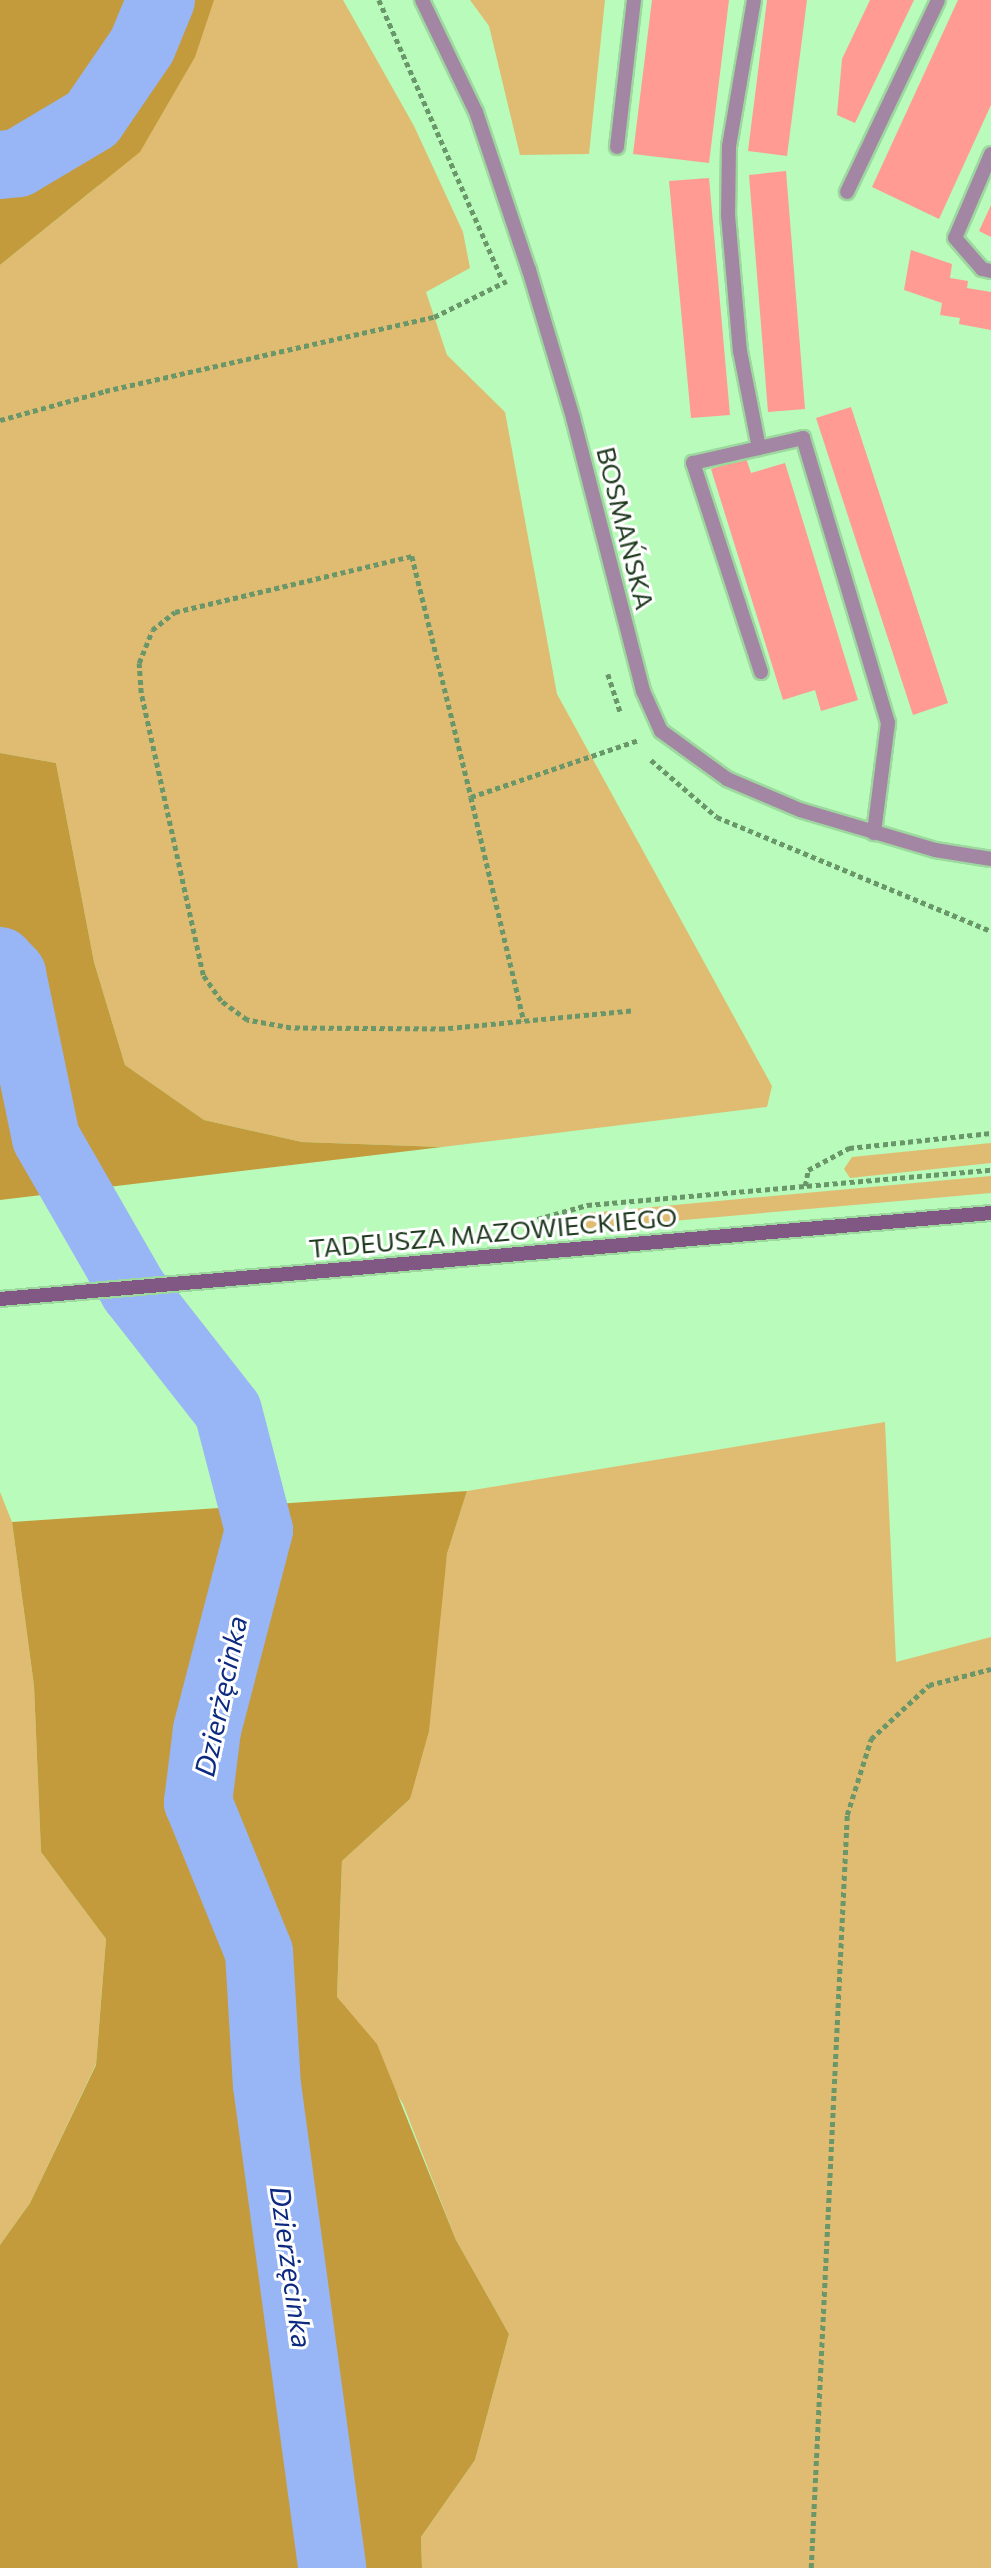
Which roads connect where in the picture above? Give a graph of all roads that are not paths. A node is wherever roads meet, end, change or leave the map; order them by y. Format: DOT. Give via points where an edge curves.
graph roads {
  1 [pos="422,0"];
  2 [pos="634,0"];
  3 [pos="754,0"];
  4 [pos="938,0"];
  5 [pos="617,147"];
  6 [pos="991,154"];
  7 [pos="847,192"];
  8 [pos="991,271"];
  9 [pos="759,448"];
  10 [pos="761,672"];
  11 [pos="874,833"];
  12 [pos="991,859"];
  13 [pos="991,1213"];
  14 [pos="0,1299"];
  1 -- 11 [label="street, BOSMAŃSKA" via="476,112 529,270 573,418 643,691 661,731 727,779 800,810"];
  2 -- 5 [label="street"];
  3 -- 9 [label="street" via="729,146 728,215 740,351"];
  4 -- 7 [label="street"];
  6 -- 8 [label="street" via="955,238 982,269"];
  9 -- 10 [label="street" via="693,463"];
  9 -- 11 [label="street" via="803,438 888,723"];
  11 -- 12 [label="street, BOSMAŃSKA"];
  13 -- 14 [label="main road, TADEUSZA MAZOWIECKIEGO"];
}
